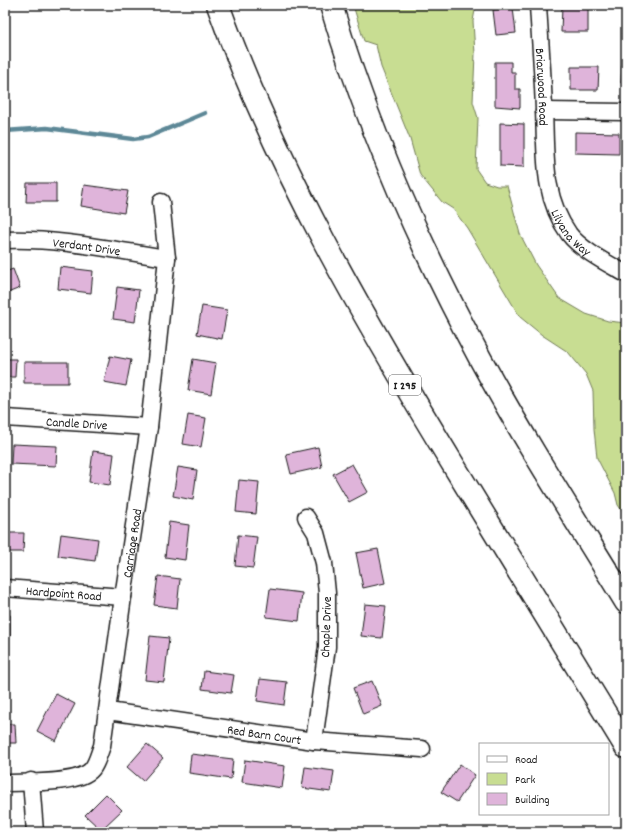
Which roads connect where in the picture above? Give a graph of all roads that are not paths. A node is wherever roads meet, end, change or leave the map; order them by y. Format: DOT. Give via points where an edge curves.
graph roads {
  1 [pos="218,5"];
  2 [pos="331,5"];
  3 [pos="538,5"];
  4 [pos="544,111"];
  5 [pos="626,112"];
  6 [pos="546,169"];
  7 [pos="161,202"];
  8 [pos="5,240"];
  9 [pos="167,258"];
  10 [pos="626,274"];
  11 [pos="5,418"];
  12 [pos="149,427"];
  13 [pos="306,517"];
  14 [pos="5,588"];
  15 [pos="123,597"];
  16 [pos="626,602"];
  17 [pos="108,711"];
  18 [pos="314,741"];
  19 [pos="626,747"];
  20 [pos="422,749"];
  21 [pos="31,781"];
  22 [pos="5,783"];
  23 [pos="35,832"];
  1 -- 19 [label="highway, I 295" via="282,158 351,292"];
  2 -- 16 [label="highway" via="371,122 433,266 507,406"];
  3 -- 4 [label="street, Briarwood Road"];
  4 -- 5 [label="street"];
  4 -- 6 [label="street, Briarwood Road"];
  6 -- 10 [label="street, Lilyana Way" via="557,215 570,235 590,252"];
  7 -- 9 [label="street, Carriage Road"];
  8 -- 9 [label="street, Verdant Drive" via="26,239"];
  9 -- 12 [label="street, Carriage Road"];
  11 -- 12 [label="street, Candle Drive"];
  12 -- 15 [label="street, Carriage Road"];
  13 -- 18 [label="street, Chaple Drive" via="316,533 324,563 327,594 327,647"];
  14 -- 15 [label="street, Hardpoint Road"];
  15 -- 17 [label="street, Carriage Road"];
  17 -- 18 [label="street, Red Barn Court"];
  17 -- 21 [label="street, Carriage Road" via="102,746 87,773 59,781"];
  18 -- 20 [label="street, Red Barn Court"];
  21 -- 22 [label="street, Carriage Road"];
  21 -- 23 [label="street"];
}
